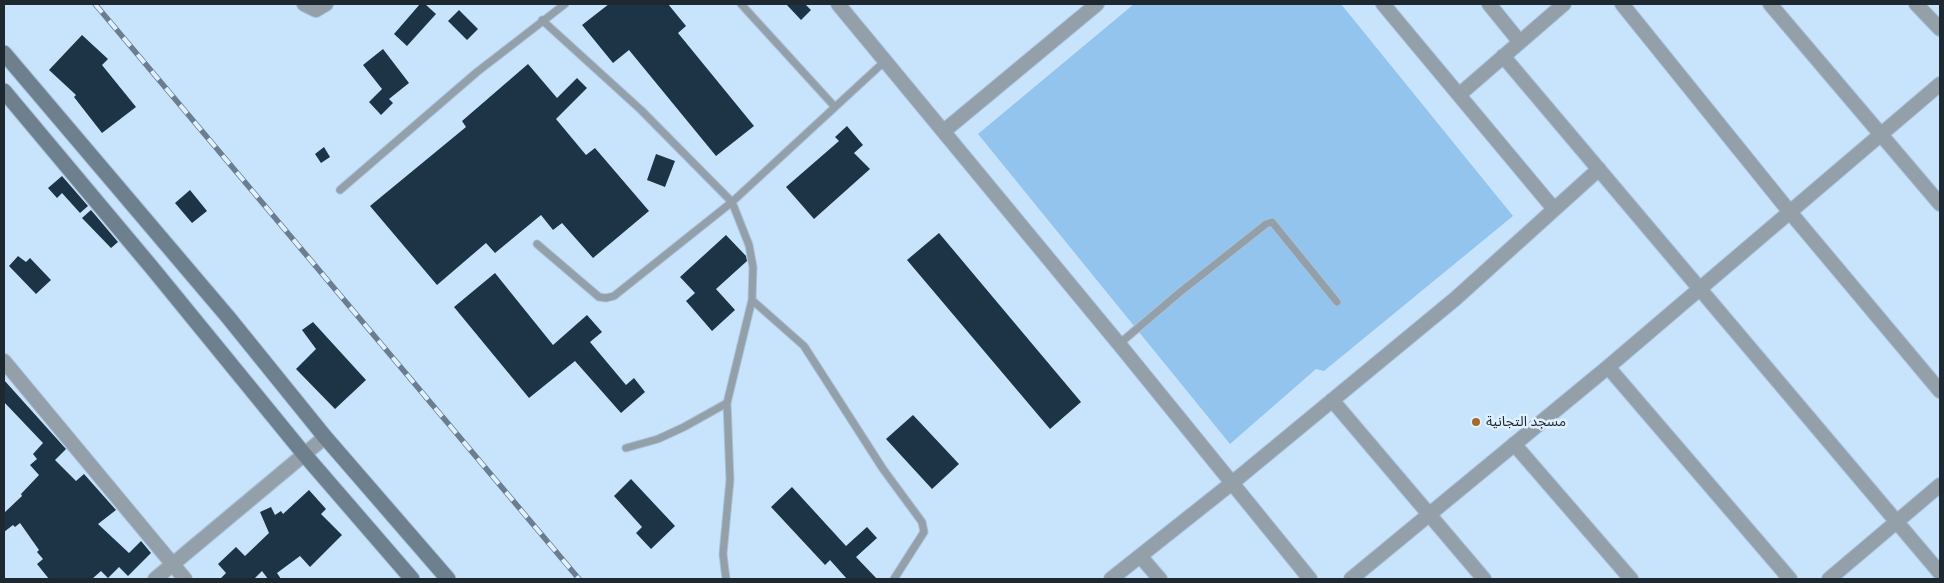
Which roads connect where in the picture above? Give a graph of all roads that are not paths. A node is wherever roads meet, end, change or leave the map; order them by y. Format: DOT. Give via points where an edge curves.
graph roads {
  1 [pos="304,4"];
  2 [pos="326,4"];
  3 [pos="565,4"];
  4 [pos="741,4"];
  5 [pos="838,4"];
  6 [pos="1097,4"];
  7 [pos="1383,4"];
  8 [pos="1489,4"];
  9 [pos="1564,4"];
  10 [pos="1622,4"];
  11 [pos="1770,4"];
  12 [pos="1916,4"];
  13 [pos="542,20"];
  14 [pos="1940,29"];
  15 [pos="1519,41"];
  16 [pos="4,53"];
  17 [pos="1503,56"];
  18 [pos="885,61"];
  19 [pos="1940,84"];
  20 [pos="4,91"];
  21 [pos="1460,94"];
  22 [pos="835,107"];
  23 [pos="944,131"];
  24 [pos="1881,134"];
  25 [pos="1599,169"];
  26 [pos="340,190"];
  27 [pos="732,202"];
  28 [pos="1940,204"];
  29 [pos="1554,209"];
  30 [pos="1789,211"];
  31 [pos="537,244"];
  32 [pos="1700,288"];
  33 [pos="752,300"];
  34 [pos="1337,302"];
  35 [pos="1120,344"];
  36 [pos="4,361"];
  37 [pos="1608,367"];
  38 [pos="1940,391"];
  39 [pos="1332,400"];
  40 [pos="727,403"];
  41 [pos="324,438"];
  42 [pos="1514,444"];
  43 [pos="626,448"];
  44 [pos="304,454"];
  45 [pos="1232,483"];
  46 [pos="1940,485"];
  47 [pos="1428,514"];
  48 [pos="1896,523"];
  49 [pos="1140,556"];
  50 [pos="172,564"];
  51 [pos="1940,572"];
  52 [pos="155,579"];
  53 [pos="184,579"];
  54 [pos="412,579"];
  55 [pos="448,579"];
  56 [pos="726,579"];
  57 [pos="894,579"];
  58 [pos="1111,579"];
  59 [pos="1160,579"];
  60 [pos="1310,579"];
  61 [pos="1351,579"];
  62 [pos="1484,579"];
  63 [pos="1631,579"];
  64 [pos="1790,579"];
  65 [pos="1829,579"];
  1 -- 2 [label="street" via="316,10"];
  3 -- 13 [label="lane"];
  4 -- 22 [label="lane"];
  5 -- 18 [label="street"];
  6 -- 23 [label="street"];
  7 -- 21 [label="street"];
  8 -- 15 [label="street"];
  9 -- 15 [label="street"];
  10 -- 30 [label="street"];
  11 -- 24 [label="street"];
  12 -- 14 [label="street"];
  13 -- 26 [label="lane"];
  13 -- 27 [label="lane" via="641,110"];
  15 -- 17 [label="street"];
  16 -- 41 [label="main road" via="228,317"];
  17 -- 21 [label="street"];
  17 -- 25 [label="street"];
  18 -- 22 [label="lane"];
  18 -- 23 [label="street"];
  19 -- 24 [label="street"];
  20 -- 44 [label="main road"];
  21 -- 29 [label="street"];
  22 -- 27 [label="lane"];
  23 -- 35 [label="street" via="1077,296"];
  24 -- 28 [label="street"];
  24 -- 30 [label="street"];
  25 -- 29 [label="street"];
  25 -- 32 [label="street"];
  27 -- 31 [label="lane" via="614,296 606,298 599,297"];
  27 -- 33 [label="lane" via="749,245 753,267"];
  29 -- 39 [label="street" via="1455,299"];
  30 -- 32 [label="street"];
  30 -- 38 [label="street"];
  32 -- 37 [label="street"];
  32 -- 48 [label="street"];
  33 -- 40 [label="lane"];
  33 -- 57 [label="lane" via="804,346 883,469 922,522 924,532"];
  34 -- 35 [label="lane" via="1272,222 1179,293"];
  35 -- 45 [label="street"];
  36 -- 50 [label="street"];
  37 -- 42 [label="street"];
  37 -- 64 [label="street"];
  39 -- 45 [label="street"];
  39 -- 47 [label="street"];
  40 -- 43 [label="lane" via="684,428"];
  40 -- 56 [label="lane" via="730,480 723,554"];
  41 -- 44 [label="street"];
  41 -- 55 [label="main road"];
  42 -- 47 [label="street"];
  42 -- 63 [label="street"];
  44 -- 50 [label="street"];
  44 -- 54 [label="main road"];
  45 -- 49 [label="street"];
  45 -- 60 [label="street"];
  46 -- 48 [label="street"];
  47 -- 61 [label="street"];
  47 -- 62 [label="street"];
  48 -- 51 [label="street"];
  48 -- 65 [label="street"];
  49 -- 58 [label="street"];
  49 -- 59 [label="street"];
  50 -- 52 [label="street"];
  50 -- 53 [label="street"];
}
